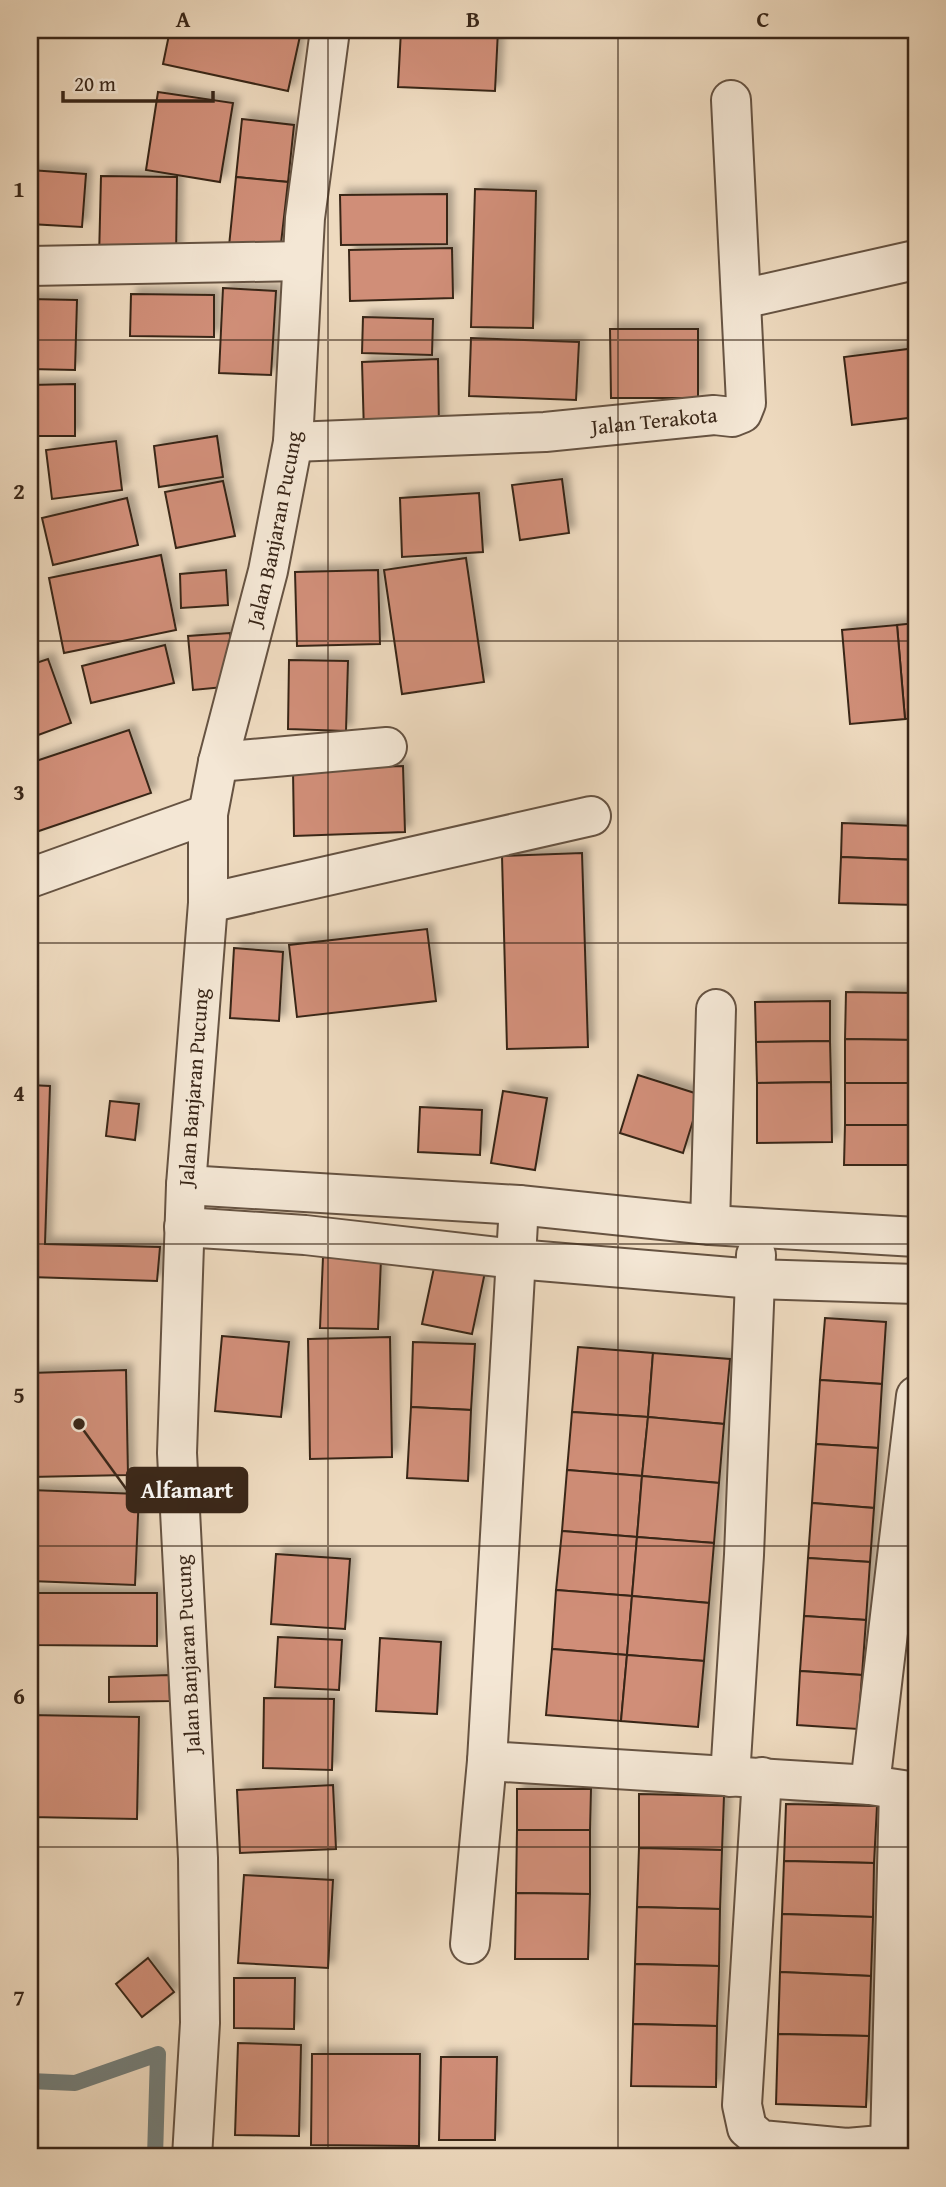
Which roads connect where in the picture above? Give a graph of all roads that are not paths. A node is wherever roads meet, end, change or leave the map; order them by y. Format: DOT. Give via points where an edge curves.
graph roads {
  1 [pos="330,30"];
  2 [pos="731,100"];
  3 [pos="916,258"];
  4 [pos="302,261"];
  5 [pos="30,267"];
  6 [pos="742,299"];
  7 [pos="293,442"];
  8 [pos="387,747"];
  9 [pos="218,762"];
  10 [pos="208,814"];
  11 [pos="591,816"];
  12 [pos="30,878"];
  13 [pos="208,903"];
  14 [pos="716,1009"];
  15 [pos="186,1185"];
  16 [pos="519,1205"];
  17 [pos="710,1225"];
  18 [pos="184,1227"];
  19 [pos="758,1228"];
  20 [pos="916,1237"];
  21 [pos="516,1259"];
  22 [pos="754,1279"];
  23 [pos="916,1284"];
  24 [pos="916,1396"];
  25 [pos="487,1761"];
  26 [pos="746,1777"];
  27 [pos="895,1789"];
  28 [pos="470,1944"];
  29 [pos="903,2143"];
  30 [pos="848,2153"];
  31 [pos="192,2157"];
  1 -- 4 [label="street, Jalan Banjaran Pucung"];
  2 -- 6 [label="street, Jalan Terakota"];
  3 -- 6 [label="street"];
  4 -- 5 [label="street"];
  4 -- 7 [label="street, Jalan Banjaran Pucung"];
  6 -- 7 [label="street, Jalan Terakota" via="746,403 742,414 545,432"];
  7 -- 9 [label="street, Jalan Banjaran Pucung" via="268,571"];
  8 -- 9 [label="street"];
  9 -- 10 [label="street, Jalan Banjaran Pucung"];
  10 -- 12 [label="street"];
  10 -- 13 [label="street, Jalan Banjaran Pucung"];
  11 -- 13 [label="street"];
  13 -- 15 [label="street, Jalan Banjaran Pucung"];
  14 -- 17 [label="street"];
  15 -- 16 [label="street"];
  15 -- 18 [label="street, Jalan Banjaran Pucung"];
  16 -- 17 [label="street"];
  16 -- 21 [label="street"];
  17 -- 19 [label="street"];
  18 -- 21 [label="street" via="305,1235"];
  18 -- 31 [label="street, Jalan Banjaran Pucung" via="177,1453 198,1858 200,2023"];
  19 -- 20 [label="street"];
  19 -- 22 [label="street"];
  21 -- 22 [label="street"];
  21 -- 25 [label="street"];
  22 -- 23 [label="street"];
  22 -- 26 [label="street" via="744,1555"];
  24 -- 27 [label="street"];
  25 -- 26 [label="street"];
  25 -- 28 [label="street"];
  26 -- 27 [label="street"];
  26 -- 30 [label="street" via="742,2105 747,2128 761,2140"];
  27 -- 29 [label="street"];
  29 -- 30 [label="street"];
}
